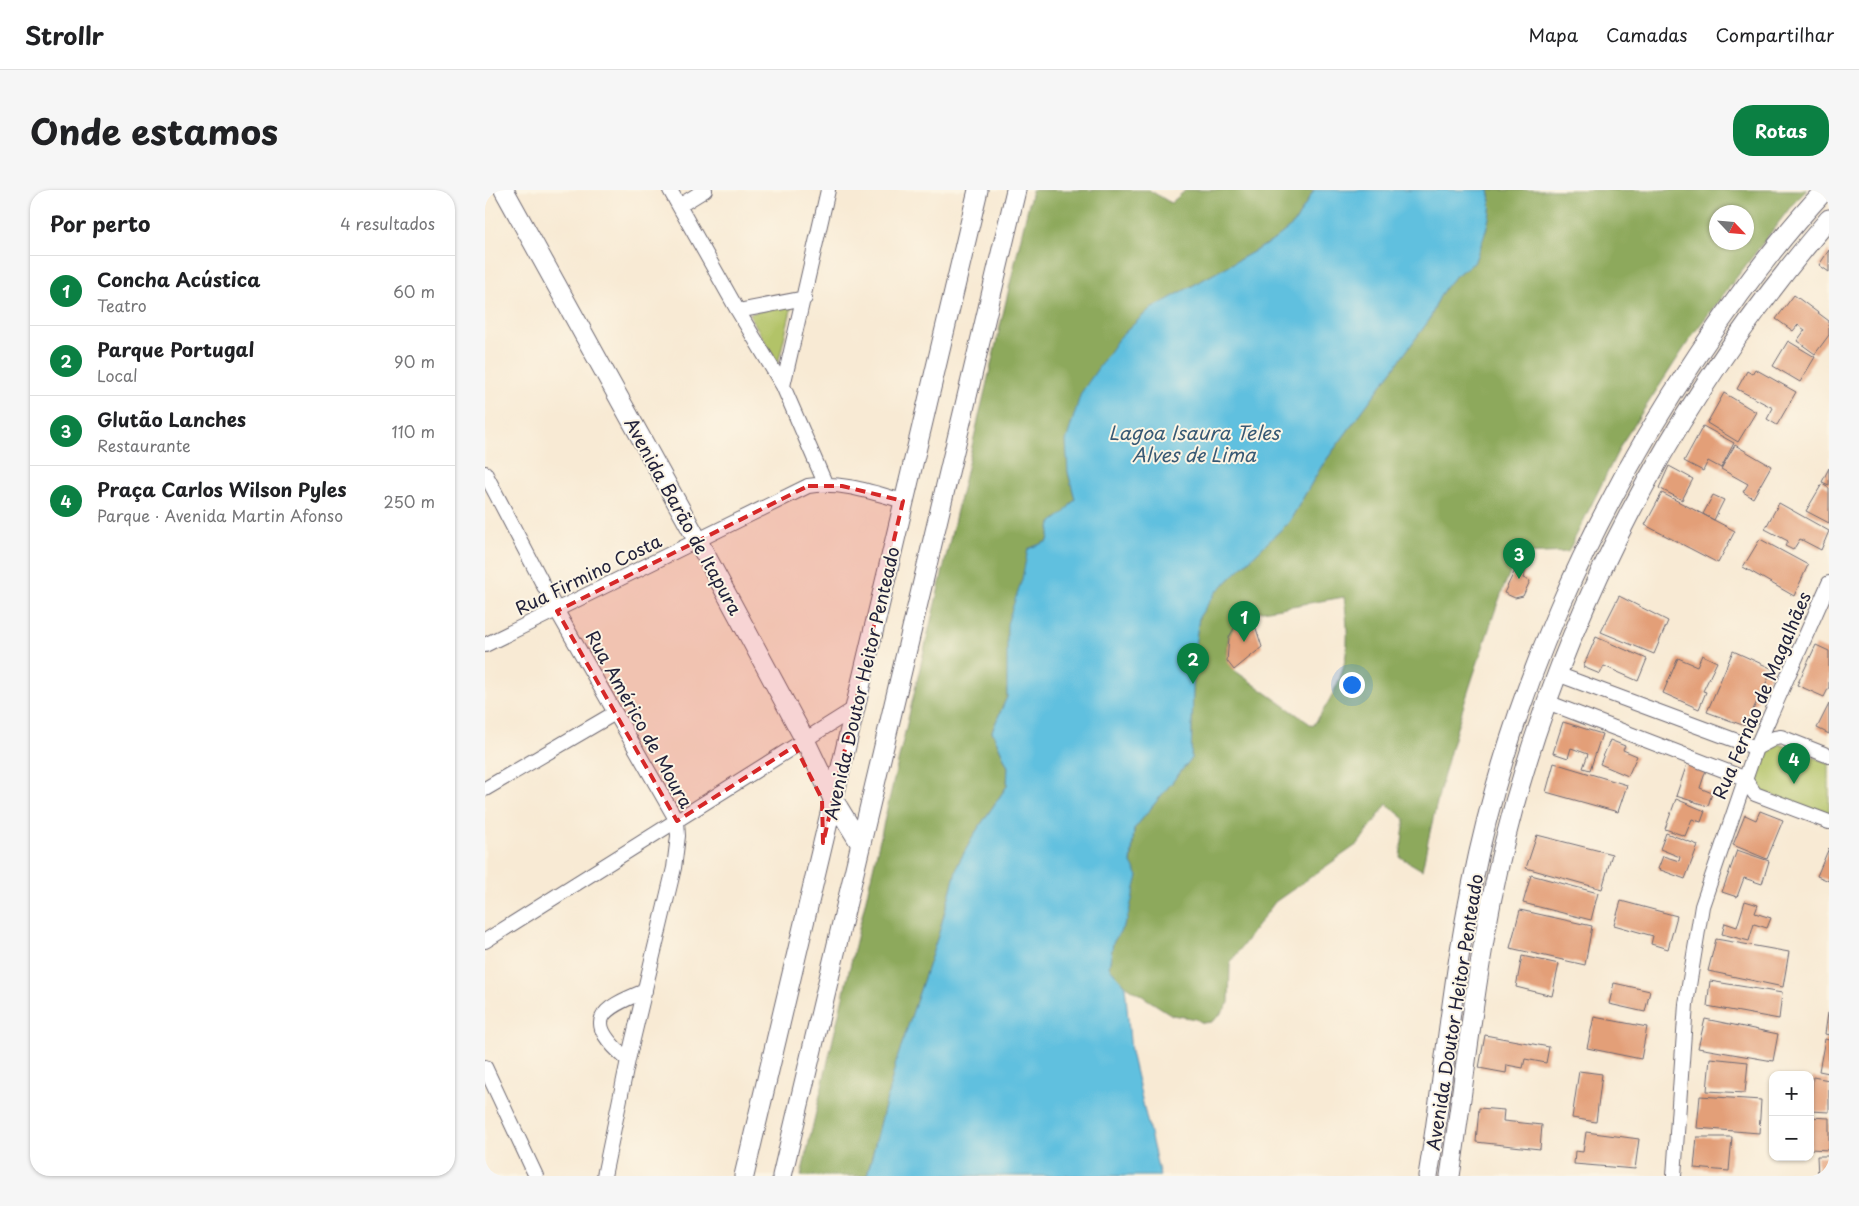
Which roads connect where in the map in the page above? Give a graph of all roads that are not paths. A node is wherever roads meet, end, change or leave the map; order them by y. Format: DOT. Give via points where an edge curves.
graph roads {
  1 [pos="492,190"];
  2 [pos="504,190"];
  3 [pos="670,190"];
  4 [pos="705,190"];
  5 [pos="828,190"];
  6 [pos="978,190"];
  7 [pos="1016,190"];
  8 [pos="1825,190"];
  9 [pos="679,206"];
  10 [pos="1829,219"];
  11 [pos="805,298"];
  12 [pos="738,311"];
  13 [pos="783,386"];
  14 [pos="485,473"];
  15 [pos="825,483"];
  16 [pos="488,488"];
  17 [pos="903,501"];
  18 [pos="693,543"];
  19 [pos="1829,583"];
  20 [pos="557,611"];
  21 [pos="485,645"];
  22 [pos="1557,674"];
  23 [pos="1547,702"];
  24 [pos="857,707"];
  25 [pos="615,713"];
  26 [pos="800,743"];
  27 [pos="1756,748"];
  28 [pos="1829,756"];
  29 [pos="1744,778"];
  30 [pos="485,789"];
  31 [pos="833,799"];
  32 [pos="677,821"];
  33 [pos="1829,822"];
  34 [pos="823,843"];
  35 [pos="860,843"];
  36 [pos="485,941"];
  37 [pos="645,992"];
  38 [pos="628,1060"];
  39 [pos="485,1067"];
  40 [pos="536,1176"];
  41 [pos="604,1176"];
  42 [pos="744,1176"];
  43 [pos="782,1176"];
  44 [pos="1428,1176"];
  45 [pos="1450,1176"];
  46 [pos="1674,1176"];
  1 -- 18 [label="main road, Avenida Barão de Itapura"];
  2 -- 18 [label="main road, Avenida Barão de Itapura"];
  3 -- 9 [label="street"];
  4 -- 9 [label="street"];
  5 -- 11 [label="street"];
  6 -- 17 [label="main road, Avenida Doutor Heitor Penteado"];
  7 -- 35 [label="main road, Avenida Doutor Heitor Penteado"];
  8 -- 44 [label="main road, Avenida Doutor Heitor Penteado" via="1750,281 1658,415 1604,512 1556,615 1500,770 1472,883"];
  9 -- 12 [label="street"];
  10 -- 22 [label="main road, Avenida Doutor Heitor Penteado" via="1737,338 1679,426 1601,571"];
  11 -- 12 [label="street"];
  11 -- 13 [label="street"];
  12 -- 13 [label="street"];
  13 -- 15 [label="street"];
  14 -- 16 [label="street, Rua Américo de Moura"];
  15 -- 17 [label="street, Rua Firmino Costa"];
  15 -- 18 [label="street, Rua Firmino Costa" via="791,493"];
  16 -- 20 [label="street, Rua Américo de Moura"];
  17 -- 24 [label="main road, Avenida Doutor Heitor Penteado"];
  18 -- 20 [label="street, Rua Firmino Costa"];
  18 -- 26 [label="main road, Avenida Barão de Itapura"];
  19 -- 27 [label="street, Rua Fernão de Magalhães"];
  20 -- 21 [label="street, Rua Firmino Costa"];
  20 -- 25 [label="street, Rua Américo de Moura"];
  22 -- 23 [label="main road, Avenida Doutor Heitor Penteado"];
  22 -- 27 [label="street"];
  23 -- 29 [label="street"];
  23 -- 45 [label="main road, Avenida Doutor Heitor Penteado" via="1514,806 1485,938"];
  24 -- 26 [label="street"];
  24 -- 31 [label="main road, Avenida Doutor Heitor Penteado"];
  25 -- 30 [label="street"];
  25 -- 32 [label="street, Rua Américo de Moura"];
  26 -- 31 [label="main road, Avenida Barão de Itapura"];
  26 -- 32 [label="street"];
  26 -- 34 [label="main road, Avenida Barão de Itapura" via="826,813"];
  27 -- 28 [label="street" via="1781,737"];
  27 -- 29 [label="street, Rua Fernão de Magalhães"];
  29 -- 33 [label="street" via="1755,794"];
  29 -- 46 [label="street, Rua Fernão de Magalhães" via="1702,906 1686,1004"];
  31 -- 34 [label="main road, Avenida Doutor Heitor Penteado"];
  31 -- 35 [label="main road, Avenida Barão de Itapura"];
  32 -- 36 [label="street"];
  32 -- 37 [label="street, Rua Américo de Moura" via="674,868"];
  34 -- 42 [label="main road, Avenida Doutor Heitor Penteado"];
  35 -- 43 [label="main road, Avenida Doutor Heitor Penteado"];
  37 -- 38 [label="street, Rua Américo de Moura"];
  37 -- 38 [label="street" via="616,1003 604,1012 600,1023 604,1036"];
  38 -- 41 [label="street, Rua Américo de Moura"];
  39 -- 40 [label="street"];
}
